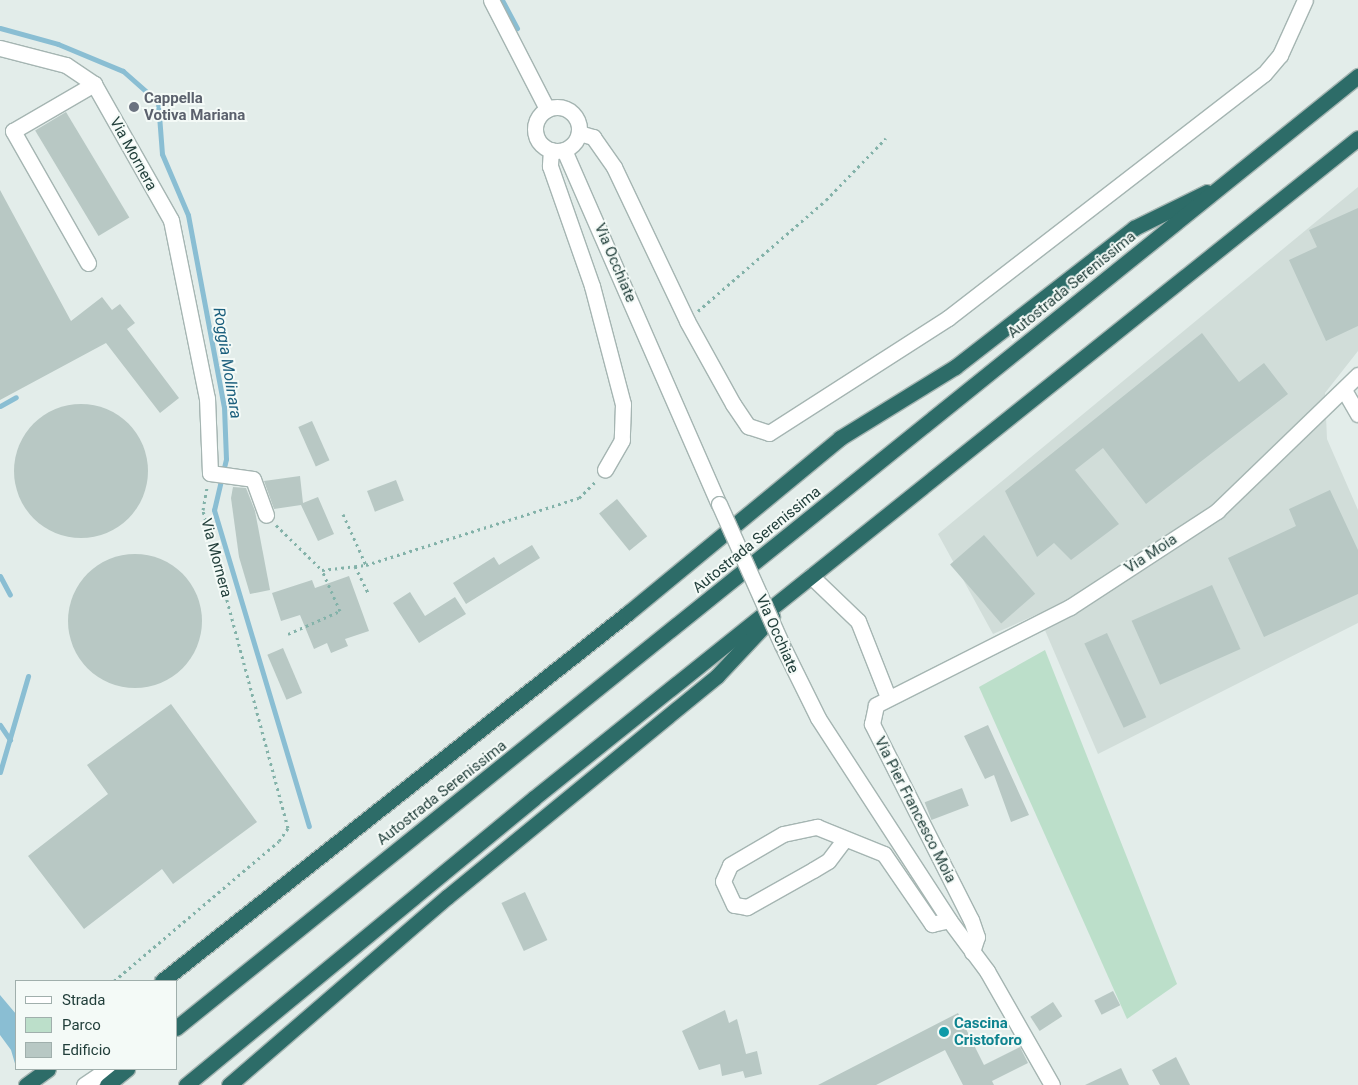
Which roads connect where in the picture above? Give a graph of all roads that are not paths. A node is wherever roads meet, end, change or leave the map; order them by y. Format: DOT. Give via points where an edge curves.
graph roads {
  1 [pos="490,0"];
  2 [pos="1305,0"];
  3 [pos="0,48"];
  4 [pos="1358,76"];
  5 [pos="94,84"];
  6 [pos="547,109"];
  7 [pos="579,132"];
  8 [pos="1358,138"];
  9 [pos="558,150"];
  10 [pos="1232,178"];
  11 [pos="88,263"];
  12 [pos="1358,376"];
  13 [pos="1344,390"];
  14 [pos="1358,414"];
  15 [pos="605,469"];
  16 [pos="266,515"];
  17 [pos="811,576"];
  18 [pos="888,697"];
  19 [pos="844,840"];
  20 [pos="949,920"];
  21 [pos="972,952"];
  22 [pos="163,980"];
  23 [pos="216,995"];
  24 [pos="178,1021"];
  25 [pos="178,1026"];
  26 [pos="47,1070"];
  27 [pos="124,1070"];
  28 [pos="105,1076"];
  29 [pos="26,1085"];
  30 [pos="84,1085"];
  31 [pos="186,1085"];
  32 [pos="229,1085"];
  33 [pos="1052,1085"];
  1 -- 6 [label="street"];
  2 -- 7 [label="street" via="1280,55 1264,74 948,318 769,433 748,426 687,321 614,167 593,137"];
  3 -- 5 [label="street, Via Mornera" via="66,65"];
  4 -- 10 [label="highway, Autostrada Serenissima"];
  5 -- 11 [label="street" via="13,131"];
  5 -- 16 [label="street, Via Mornera" via="171,220 207,398 215,473 253,479"];
  6 -- 7 [label="street" via="567,109 577,119"];
  6 -- 9 [label="street" via="535,127 539,141"];
  7 -- 9 [label="street"];
  8 -- 17 [label="highway"];
  9 -- 15 [label="street, Via Occhiate" via="550,166 592,286 623,404 622,440"];
  9 -- 20 [label="street, Via Occhiate, bridge" via="818,718"];
  10 -- 22 [label="highway" via="1134,228 955,367 840,438 628,613"];
  10 -- 23 [label="highway, Autostrada Serenissima"];
  12 -- 13 [label="street, Via Moia"];
  13 -- 14 [label="street"];
  13 -- 18 [label="street, Via Moia" via="1217,511 1070,606"];
  17 -- 18 [label="street" via="858,621"];
  17 -- 31 [label="highway"];
  17 -- 32 [label="highway" via="717,676 447,897"];
  18 -- 21 [label="street, Via Pier Francesco Moia" via="876,705 872,724 971,920 977,937"];
  19 -- 19 [label="street" via="817,827 783,834 730,865 723,882 734,905 747,907 828,861"];
  19 -- 20 [label="street" via="884,854 932,924"];
  20 -- 21 [label="street, Via Occhiate"];
  21 -- 33 [label="street, Via Occhiate" via="987,971"];
  23 -- 24 [label="street"];
  23 -- 25 [label="highway, Autostrada Serenissima"];
  26 -- 29 [label="highway"];
  27 -- 28 [label="highway"];
  28 -- 30 [label="street"];
}
